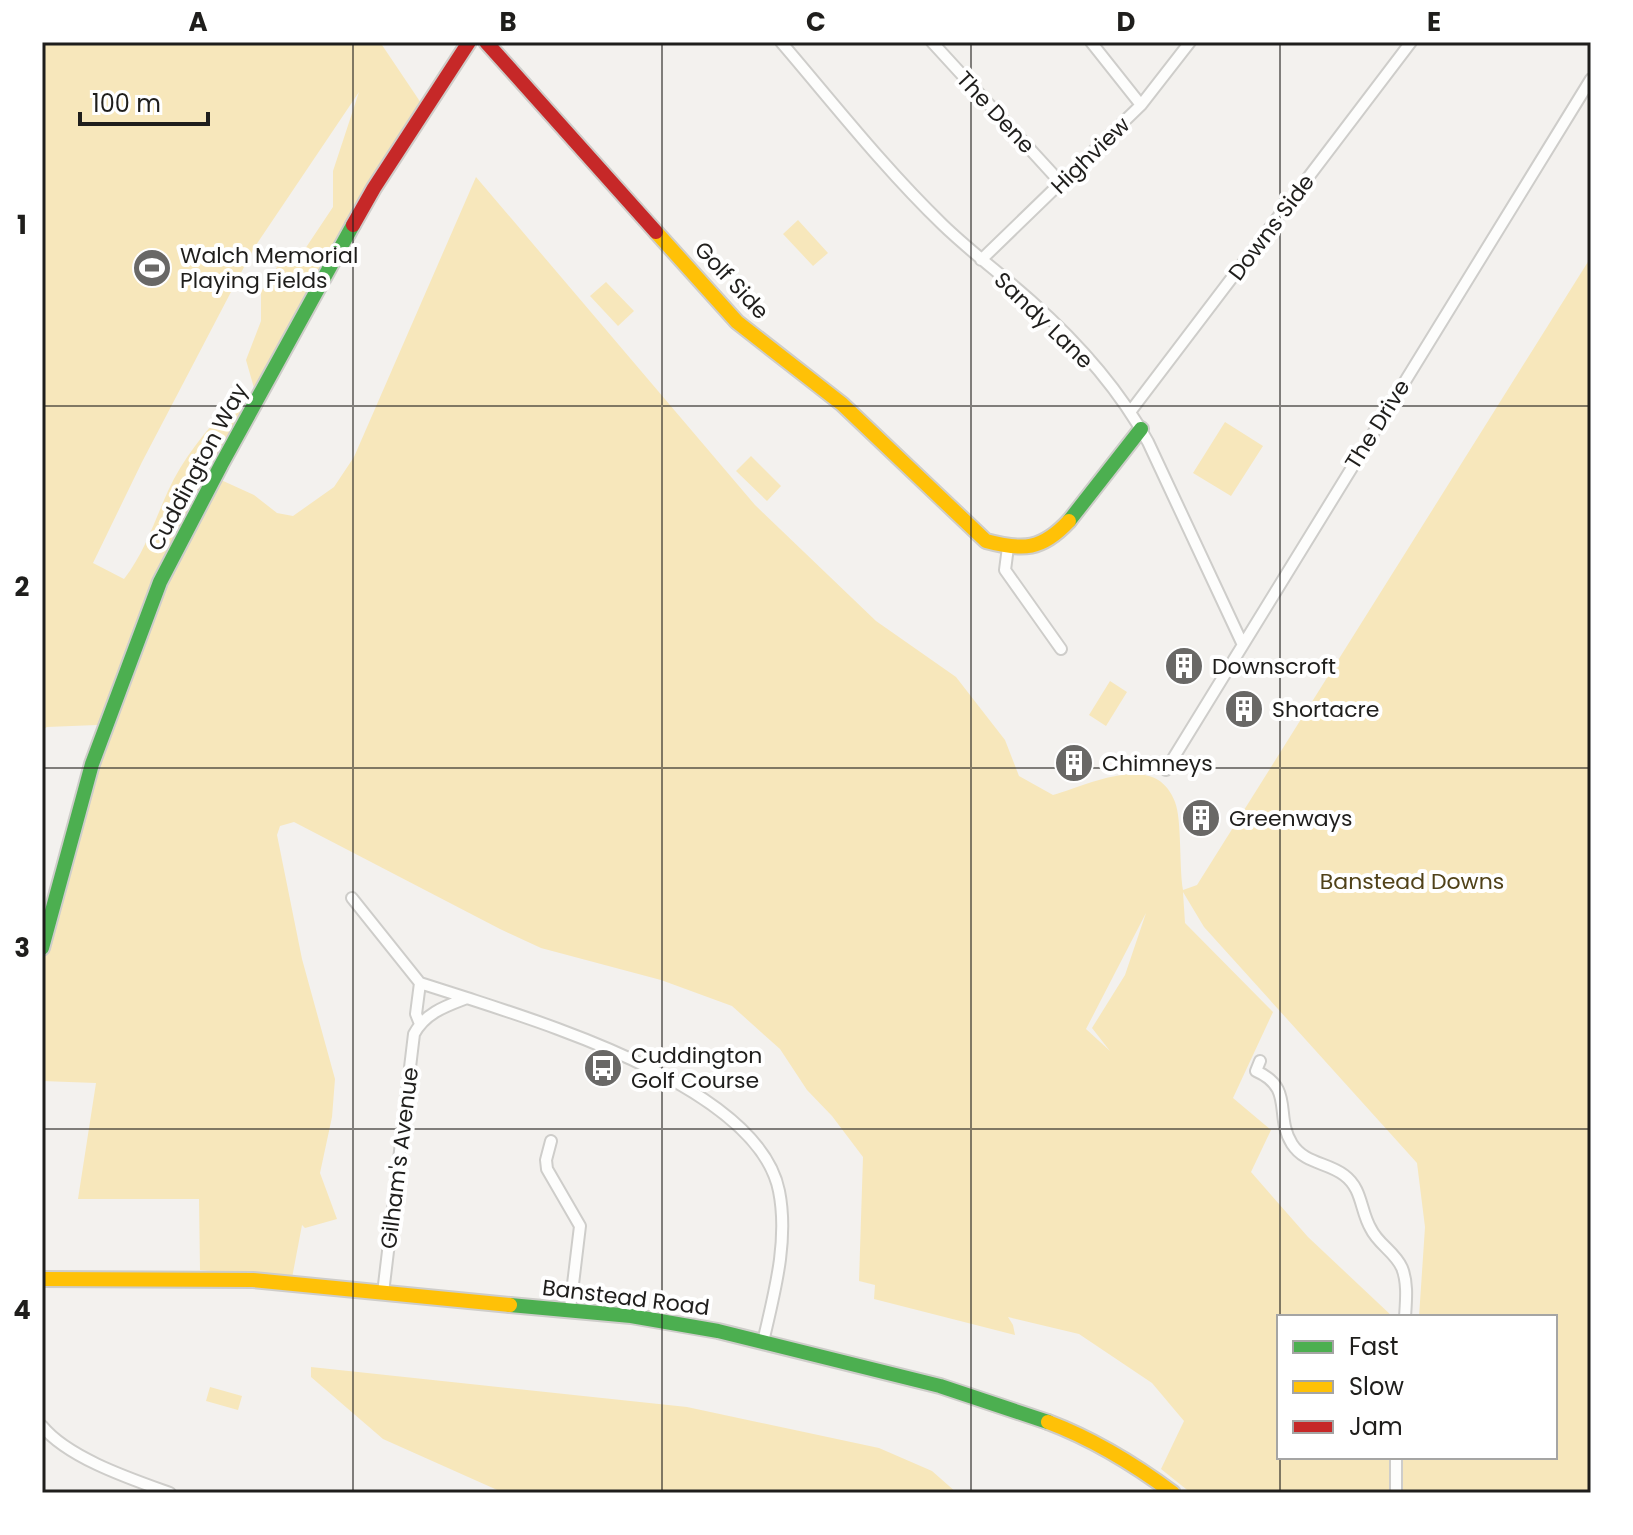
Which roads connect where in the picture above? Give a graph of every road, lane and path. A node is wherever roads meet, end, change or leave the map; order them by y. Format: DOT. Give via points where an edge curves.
graph roads {
  1 [pos="469,42"];
  2 [pos="486,42"];
  3 [pos="781,42"];
  4 [pos="932,42"];
  5 [pos="1091,42"];
  6 [pos="1190,42"];
  7 [pos="1411,42"];
  8 [pos="1591,79"];
  9 [pos="1141,105"];
  10 [pos="1061,183"];
  11 [pos="981,260"];
  12 [pos="1130,412"];
  13 [pos="1141,429"];
  14 [pos="1008,547"];
  15 [pos="1242,643"];
  16 [pos="1061,649"];
  17 [pos="1166,770"];
  18 [pos="352,898"];
  19 [pos="42,948"];
  20 [pos="420,983"];
  21 [pos="467,998"];
  22 [pos="420,1024"];
  23 [pos="1260,1061"];
  24 [pos="551,1141"];
  25 [pos="42,1279"];
  26 [pos="383,1293"];
  27 [pos="570,1309"];
  28 [pos="1405,1315"];
  29 [pos="763,1342"];
  30 [pos="42,1426"];
  31 [pos="1396,1459"];
  32 [pos="170,1493"];
  33 [pos="1173,1493"];
  34 [pos="1396,1493"];
  1 -- 19 [label="street, Cuddington Way" via="374,188 160,582 92,764"];
  2 -- 14 [label="street, Golf Side" via="737,322 842,404 986,541"];
  3 -- 11 [label="street, Sandy Lane" via="885,165"];
  4 -- 10 [label="street, The Dene"];
  5 -- 9 [label="street"];
  6 -- 9 [label="street, Highview"];
  7 -- 12 [label="street, Downs Side"];
  8 -- 15 [label="street, The Drive"];
  9 -- 10 [label="street, Highview"];
  10 -- 11 [label="street, Highview"];
  11 -- 12 [label="street, Sandy Lane" via="1061,330"];
  12 -- 13 [label="street, Sandy Lane"];
  13 -- 14 [label="street" via="1055,535 1039,544"];
  13 -- 15 [label="street, Sandy Lane"];
  14 -- 16 [label="street" via="1005,570"];
  15 -- 17 [label="street, The Drive"];
  18 -- 20 [label="street"];
  20 -- 21 [label="street"];
  20 -- 22 [label="street, Gilham's Avenue"];
  21 -- 22 [label="street"];
  21 -- 29 [label="street" via="583,1038 661,1073 713,1107 759,1150 775,1177 781,1227"];
  22 -- 26 [label="street, Gilham's Avenue" via="414,1034"];
  23 -- 28 [label="street" via="1256,1071 1277,1086 1293,1146 1305,1158 1350,1179 1373,1234 1402,1267"];
  24 -- 27 [label="street" via="547,1169 580,1226"];
  25 -- 26 [label="street, Banstead Road" via="242,1279"];
  26 -- 27 [label="street, Banstead Road"];
  27 -- 29 [label="street, Banstead Road"];
  29 -- 33 [label="street, Banstead Road" via="1002,1403 1103,1448"];
  30 -- 32 [label="street" via="70,1449"];
  31 -- 34 [label="street"];
}
